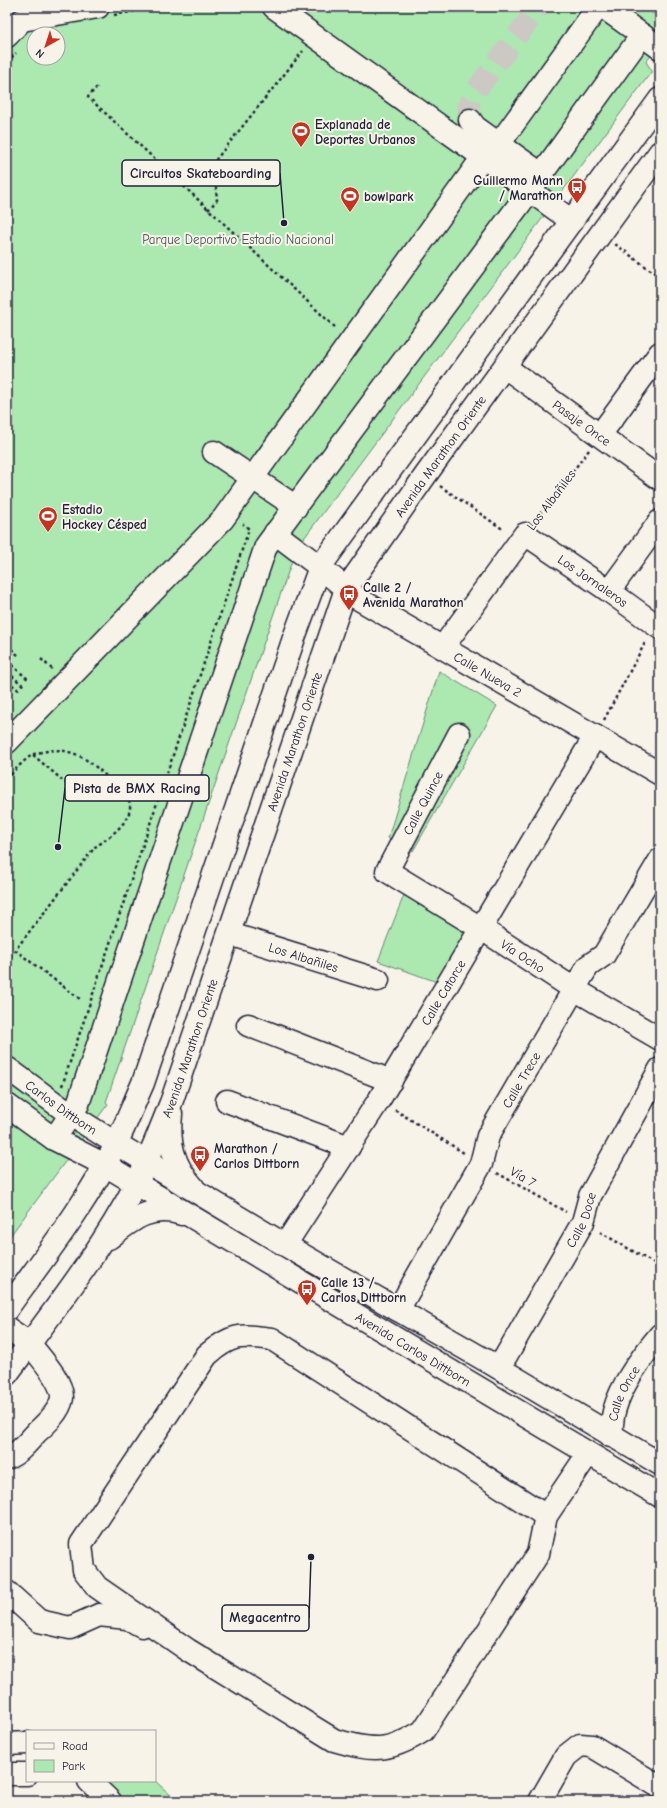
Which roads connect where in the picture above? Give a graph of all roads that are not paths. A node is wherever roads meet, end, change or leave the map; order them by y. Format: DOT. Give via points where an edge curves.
graph roads {
  1 [pos="98,7"];
  2 [pos="274,7"];
  3 [pos="598,7"];
  4 [pos="603,7"];
  5 [pos="7,36"];
  6 [pos="642,36"];
  7 [pos="660,48"];
  8 [pos="660,99"];
  9 [pos="470,120"];
  10 [pos="491,150"];
  11 [pos="660,152"];
  12 [pos="535,182"];
  13 [pos="572,221"];
  14 [pos="660,353"];
  15 [pos="505,367"];
  16 [pos="600,435"];
  17 [pos="214,452"];
  18 [pos="251,478"];
  19 [pos="660,479"];
  20 [pos="296,507"];
  21 [pos="660,521"];
  22 [pos="275,533"];
  23 [pos="522,537"];
  24 [pos="320,567"];
  25 [pos="346,588"];
  26 [pos="609,590"];
  27 [pos="657,626"];
  28 [pos="442,647"];
  29 [pos="459,734"];
  30 [pos="595,736"];
  31 [pos="7,742"];
  32 [pos="660,774"];
  33 [pos="247,779"];
  34 [pos="278,787"];
  35 [pos="660,860"];
  36 [pos="387,871"];
  37 [pos="482,929"];
  38 [pos="230,934"];
  39 [pos="378,980"];
  40 [pos="574,989"];
  41 [pos="248,1025"];
  42 [pos="660,1039"];
  43 [pos="7,1068"];
  44 [pos="660,1069"];
  45 [pos="391,1081"];
  46 [pos="172,1100"];
  47 [pos="227,1101"];
  48 [pos="7,1105"];
  49 [pos="71,1115"];
  50 [pos="54,1139"];
  51 [pos="116,1144"];
  52 [pos="349,1147"];
  53 [pos="146,1163"];
  54 [pos="105,1165"];
  55 [pos="136,1184"];
  56 [pos="204,1197"];
  57 [pos="190,1217"];
  58 [pos="99,1245"];
  59 [pos="285,1245"];
  60 [pos="7,1309"];
  61 [pos="398,1310"];
  62 [pos="7,1328"];
  63 [pos="660,1335"];
  64 [pos="30,1343"];
  65 [pos="499,1368"];
  66 [pos="7,1374"];
  67 [pos="611,1436"];
  68 [pos="588,1454"];
  69 [pos="7,1458"];
  70 [pos="660,1464"];
  71 [pos="660,1496"];
  72 [pos="546,1516"];
  73 [pos="97,1587"];
  74 [pos="7,1592"];
  75 [pos="39,1621"];
  76 [pos="188,1650"];
  77 [pos="26,1742"];
  78 [pos="7,1744"];
  79 [pos="7,1774"];
  80 [pos="26,1774"];
  81 [pos="89,1782"];
  82 [pos="660,1787"];
  83 [pos="110,1801"];
  84 [pos="540,1801"];
  1 -- 5 [label="street" via="22,20"];
  2 -- 10 [label="street"];
  3 -- 10 [label="street"];
  4 -- 6 [label="street"];
  6 -- 7 [label="street"];
  6 -- 12 [label="street"];
  8 -- 13 [label="street"];
  9 -- 10 [label="street"];
  10 -- 12 [label="street"];
  10 -- 18 [label="street"];
  11 -- 15 [label="street, Avenida Marathon Oriente"];
  12 -- 13 [label="street"];
  12 -- 20 [label="street"];
  13 -- 24 [label="street"];
  14 -- 16 [label="street"];
  15 -- 16 [label="street, Pasaje Once"];
  15 -- 25 [label="street, Avenida Marathon Oriente"];
  16 -- 19 [label="street, Pasaje Once"];
  17 -- 18 [label="street"];
  18 -- 20 [label="street"];
  18 -- 31 [label="street" via="223,519"];
  20 -- 22 [label="street"];
  21 -- 26 [label="street"];
  22 -- 24 [label="street, Calle Nueva 2"];
  22 -- 49 [label="street" via="266,546 78,1104"];
  23 -- 26 [label="street, Los Jornaleros"];
  23 -- 28 [label="street, Los Albañiles"];
  24 -- 25 [label="street, Calle Nueva 2"];
  24 -- 33 [label="street"];
  25 -- 28 [label="street, Calle Nueva 2" via="357,598"];
  25 -- 34 [label="street, Avenida Marathon Oriente"];
  26 -- 27 [label="street, Los Jornaleros"];
  28 -- 30 [label="street, Calle Nueva 2"];
  29 -- 36 [label="street, Calle Quince"];
  30 -- 32 [label="street, Calle Nueva 2"];
  30 -- 37 [label="street, Calle Catorce"];
  33 -- 34 [label="street"];
  33 -- 51 [label="street" via="143,1083"];
  34 -- 38 [label="street, Avenida Marathon Oriente"];
  35 -- 40 [label="street, Calle Trece" via="604,955 588,966"];
  36 -- 37 [label="street, Vía Ocho"];
  37 -- 40 [label="street, Vía Ocho"];
  37 -- 45 [label="street, Calle Catorce"];
  38 -- 39 [label="street, Los Albañiles"];
  38 -- 46 [label="street, Avenida Marathon Oriente"];
  40 -- 42 [label="street, Vía Ocho"];
  40 -- 61 [label="street, Calle Trece" via="488,1136 481,1164"];
  41 -- 45 [label="street"];
  43 -- 49 [label="street, Carlos Dittborn"];
  44 -- 65 [label="street, Calle Doce" via="590,1196 583,1222"];
  45 -- 52 [label="street, Calle Catorce"];
  46 -- 53 [label="street, Avenida Marathon Oriente"];
  46 -- 56 [label="street" via="170,1135 173,1155 179,1170"];
  47 -- 52 [label="street"];
  48 -- 50 [label="street, Carlos Dittborn"];
  49 -- 50 [label="street"];
  49 -- 51 [label="street, Carlos Dittborn"];
  50 -- 54 [label="street, Carlos Dittborn"];
  51 -- 53 [label="street, Avenida Carlos Dittborn"];
  51 -- 54 [label="street"];
  52 -- 59 [label="street, Calle Catorce"];
  53 -- 55 [label="street, Avenida Marathon Oriente"];
  53 -- 56 [label="street, Avenida Carlos Dittborn"];
  54 -- 55 [label="street, Avenida Carlos Dittborn"];
  54 -- 60 [label="street" via="60,1235"];
  55 -- 57 [label="street, Avenida Carlos Dittborn"];
  55 -- 58 [label="street, Avenida Marathon Oriente"];
  56 -- 59 [label="street, Avenida Carlos Dittborn"];
  57 -- 58 [label="street" via="162,1210 140,1215"];
  57 -- 68 [label="street, Avenida Carlos Dittborn"];
  58 -- 64 [label="street, Avenida Marathon Oriente"];
  59 -- 61 [label="street, Avenida Carlos Dittborn"];
  61 -- 65 [label="street, Avenida Carlos Dittborn"];
  62 -- 64 [label="street"];
  63 -- 67 [label="street, Calle Once" via="640,1361 618,1400"];
  64 -- 66 [label="street, Avenida Marathon Oriente"];
  64 -- 69 [label="street" via="54,1376 61,1389 62,1398 49,1420 21,1449"];
  65 -- 67 [label="street, Avenida Carlos Dittborn"];
  67 -- 70 [label="street, Avenida Carlos Dittborn"];
  68 -- 71 [label="street, Avenida Carlos Dittborn"];
  68 -- 72 [label="street"];
  72 -- 73 [label="street" via="272,1339 243,1336 223,1341 207,1355 81,1544 84,1570"];
  72 -- 76 [label="street" via="538,1554 423,1731 404,1743 377,1749 334,1740"];
  73 -- 75 [label="street" via="88,1603 72,1617 59,1622"];
  73 -- 76 [label="street"];
  74 -- 75 [label="street"];
  75 -- 76 [label="street" via="70,1628 99,1615 127,1618"];
  77 -- 78 [label="street"];
  79 -- 80 [label="street"];
  81 -- 83 [label="street"];
  82 -- 84 [label="street" via="592,1746 580,1745 566,1756"];
}
